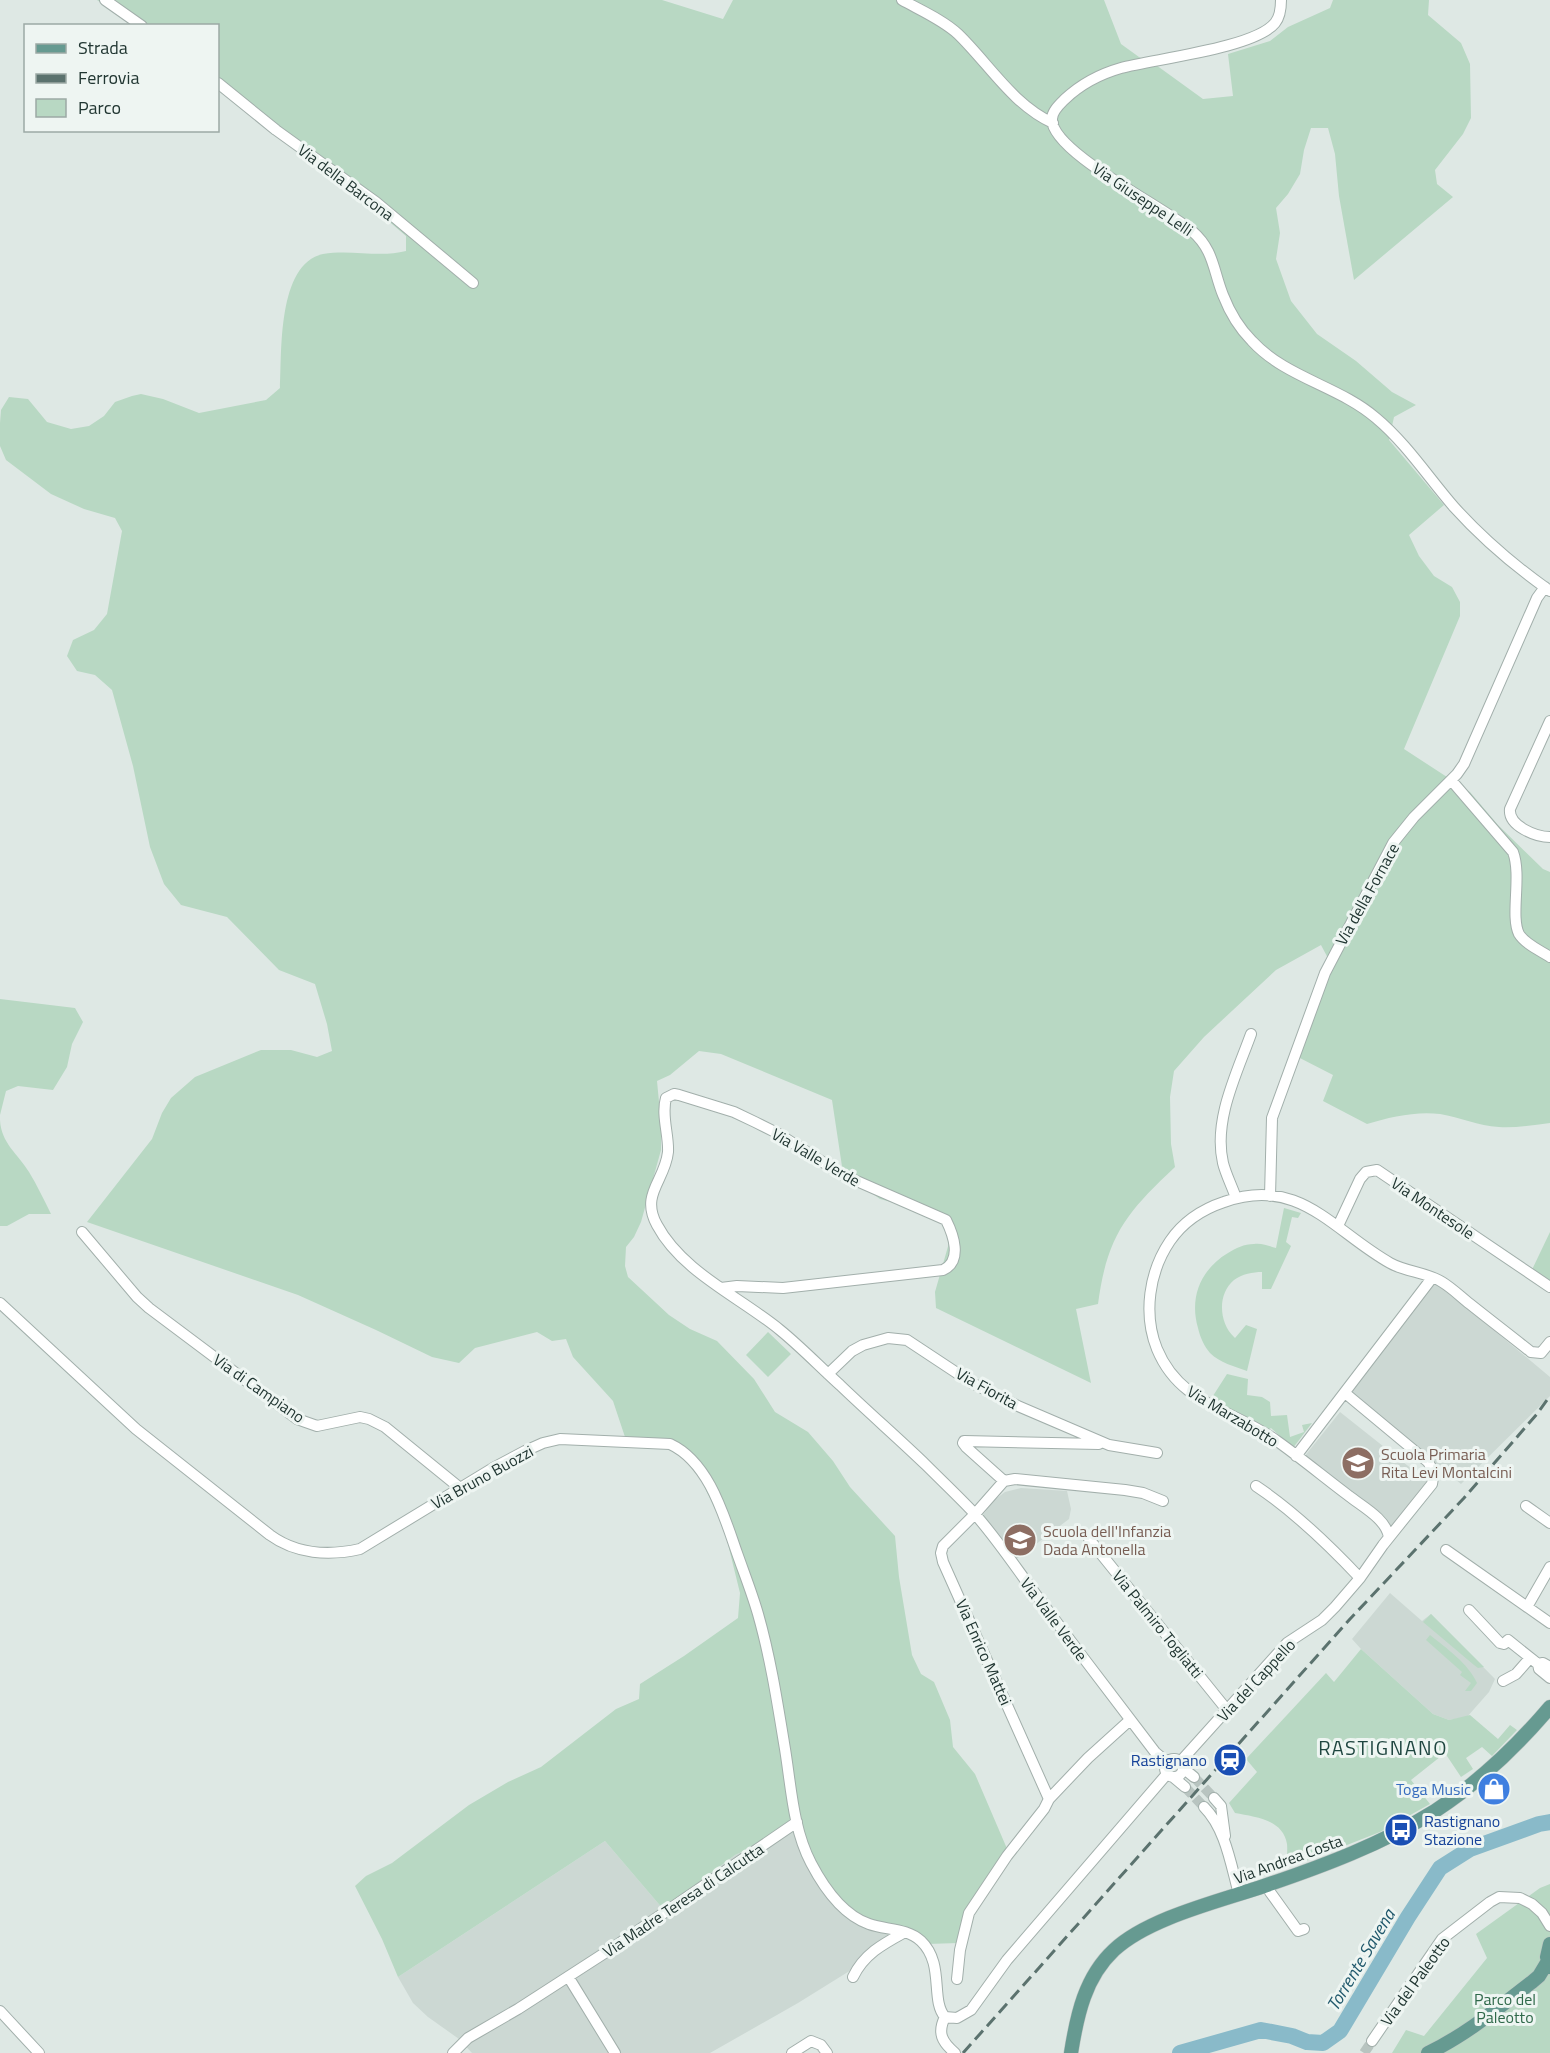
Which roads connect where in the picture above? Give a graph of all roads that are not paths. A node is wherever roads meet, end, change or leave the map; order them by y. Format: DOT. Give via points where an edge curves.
graph roads {
  1 [pos="105,0"];
  2 [pos="902,0"];
  3 [pos="1281,0"];
  4 [pos="139,24"];
  5 [pos="219,84"];
  6 [pos="1053,123"];
  7 [pos="473,283"];
  8 [pos="1547,589"];
  9 [pos="1550,721"];
  10 [pos="1451,780"];
  11 [pos="1550,837"];
  12 [pos="1550,957"];
  13 [pos="1251,1034"];
  14 [pos="1270,1196"];
  15 [pos="1236,1198"];
  16 [pos="1338,1226"];
  17 [pos="82,1232"];
  18 [pos="1432,1278"];
  19 [pos="1550,1287"];
  20 [pos="721,1288"];
  21 [pos="0,1303"];
  22 [pos="1550,1342"];
  23 [pos="828,1374"];
  24 [pos="1345,1393"];
  25 [pos="1109,1445"];
  26 [pos="1157,1453"];
  27 [pos="1296,1456"];
  28 [pos="1004,1481"];
  29 [pos="1256,1486"];
  30 [pos="460,1488"];
  31 [pos="1163,1501"];
  32 [pos="1526,1506"];
  33 [pos="975,1514"];
  34 [pos="1550,1523"];
  35 [pos="1389,1537"];
  36 [pos="1089,1539"];
  37 [pos="1446,1550"];
  38 [pos="1550,1567"];
  39 [pos="1360,1578"];
  40 [pos="1527,1607"];
  41 [pos="1469,1610"];
  42 [pos="1550,1623"];
  43 [pos="1534,1661"];
  44 [pos="1550,1667"];
  45 [pos="1550,1678"];
  46 [pos="1503,1681"];
  47 [pos="1550,1707"];
  48 [pos="1227,1710"];
  49 [pos="1130,1720"];
  50 [pos="1167,1762"];
  51 [pos="1182,1765"];
  52 [pos="1170,1775"];
  53 [pos="1194,1777"];
  54 [pos="1185,1787"];
  55 [pos="1048,1798"];
  56 [pos="1214,1798"];
  57 [pos="1204,1807"];
  58 [pos="797,1822"];
  59 [pos="1225,1845"];
  60 [pos="1267,1885"];
  61 [pos="1239,1894"];
  62 [pos="1550,1924"];
  63 [pos="1304,1929"];
  64 [pos="905,1932"];
  65 [pos="1550,1944"];
  66 [pos="1549,1964"];
  67 [pos="853,1977"];
  68 [pos="568,1978"];
  69 [pos="1550,1978"];
  70 [pos="957,1979"];
  71 [pos="1532,1983"];
  72 [pos="0,2011"];
  73 [pos="945,2017"];
  74 [pos="1372,2041"];
  75 [pos="39,2053"];
  76 [pos="453,2053"];
  77 [pos="615,2053"];
  78 [pos="792,2053"];
  79 [pos="827,2053"];
  80 [pos="955,2053"];
  81 [pos="1071,2053"];
  82 [pos="1428,2053"];
  1 -- 4 [label="street"];
  2 -- 6 [label="street" via="956,32 1011,92 1038,117"];
  3 -- 6 [label="street" via="1275,23 1252,37 1121,68 1089,81 1055,110"];
  5 -- 7 [label="street, Via della Barcona" via="376,202"];
  6 -- 8 [label="street, Via Giuseppe Lelli" via="1064,141 1087,162 1198,236 1208,248 1230,313 1261,350 1375,416 1466,520"];
  8 -- 10 [label="street, Via della Fornace" via="1537,598 1464,764"];
  9 -- 11 [label="street" via="1510,809 1513,821 1521,827"];
  10 -- 12 [label="street" via="1512,852 1517,867 1519,933"];
  10 -- 14 [label="street, Via della Fornace" via="1393,843 1325,973 1272,1118"];
  13 -- 15 [label="street" via="1228,1098 1221,1135 1223,1165"];
  14 -- 15 [label="street, Via Marzabotto"];
  14 -- 16 [label="street, Via Marzabotto" via="1305,1204"];
  15 -- 27 [label="street, Via Marzabotto" via="1193,1218 1165,1249 1150,1293 1153,1336 1163,1360 1197,1399 1261,1431"];
  16 -- 18 [label="street, Via Marzabotto" via="1392,1264"];
  16 -- 19 [label="street, Via Montesole" via="1360,1179 1366,1172 1377,1170"];
  17 -- 30 [label="street, Via di Campiano" via="155,1313 297,1419 318,1426 360,1417 378,1422"];
  18 -- 22 [label="street, Via Marzabotto" via="1531,1352 1541,1353"];
  18 -- 24 [label="street, Via Marzabotto"];
  20 -- 20 [label="street, Via Valle Verde" via="670,1244 651,1208 652,1191 667,1157 665,1103 669,1095 734,1112 785,1138 843,1175 945,1220 955,1251 952,1263 944,1270 803,1286"];
  20 -- 23 [label="street, Via Valle Verde" via="781,1330"];
  21 -- 30 [label="street, Via Bruno Buozzi" via="136,1429 270,1535 290,1546 335,1553 360,1549"];
  23 -- 25 [label="street, Via Fiorita" via="863,1345 888,1338 908,1340 972,1383"];
  23 -- 33 [label="street, Via Valle Verde"];
  24 -- 27 [label="street, Via Marzabotto"];
  24 -- 35 [label="street, Via del Cappello" via="1428,1462 1434,1472 1432,1484"];
  25 -- 26 [label="street, Via Fiorita"];
  25 -- 28 [label="street" via="964,1441"];
  27 -- 35 [label="street" via="1383,1524"];
  28 -- 31 [label="street" via="1125,1490"];
  28 -- 33 [label="street"];
  29 -- 39 [label="street" via="1309,1527"];
  30 -- 58 [label="street, Via Bruno Buozzi" via="525,1451 560,1439 670,1444 680,1448 710,1486 757,1612 769,1657"];
  32 -- 34 [label="street"];
  33 -- 49 [label="street, Via Valle Verde"];
  33 -- 55 [label="street, Via Enrico Mattei" via="941,1553"];
  35 -- 39 [label="street, Via del Cappello"];
  36 -- 48 [label="street, Via Palmiro Togliatti"];
  37 -- 40 [label="street"];
  38 -- 40 [label="street"];
  39 -- 48 [label="street, Via del Cappello" via="1322,1620 1287,1643"];
  40 -- 42 [label="street"];
  41 -- 43 [label="street" via="1500,1643 1508,1640"];
  43 -- 44 [label="street"];
  43 -- 45 [label="street"];
  43 -- 46 [label="street"];
  47 -- 60 [label="main road, Via Andrea Costa" via="1499,1760 1436,1810 1375,1844"];
  48 -- 51 [label="street, Via del Cappello"];
  49 -- 50 [label="street, Via Valle Verde"];
  49 -- 55 [label="street"];
  50 -- 51 [label="street" via="1175,1760"];
  50 -- 52 [label="street"];
  51 -- 52 [label="street" via="1181,1774"];
  51 -- 53 [label="street"];
  52 -- 54 [label="street"];
  52 -- 73 [label="street" via="1007,1960 971,2010 957,2018"];
  55 -- 70 [label="street" via="969,1913"];
  56 -- 59 [label="street" via="1221,1806"];
  57 -- 59 [label="street"];
  58 -- 64 [label="street, Via Bruno Buozzi" via="810,1862 836,1900 868,1924"];
  58 -- 68 [label="street, Via Madre Teresa di Calcutta"];
  59 -- 61 [label="street"];
  60 -- 61 [label="main road, Via Andrea Costa"];
  60 -- 63 [label="street" via="1298,1931"];
  61 -- 81 [label="main road, Via Andrea Costa" via="1160,1922 1115,1949 1091,1979 1078,2014"];
  62 -- 74 [label="street, Via del Paleotto" via="1532,1904 1520,1898 1499,1897 1490,1902 1442,1939"];
  64 -- 67 [label="street" via="861,1961"];
  64 -- 73 [label="street, Via Bruno Buozzi" via="918,1939 932,1957 939,2005"];
  65 -- 66 [label="main road"];
  66 -- 71 [label="main road"];
  68 -- 76 [label="street, Via Madre Teresa di Calcutta" via="476,2033"];
  68 -- 77 [label="street"];
  69 -- 71 [label="main road"];
  71 -- 82 [label="main road" via="1467,2031"];
  72 -- 75 [label="street"];
  73 -- 80 [label="street, Via Bruno Buozzi" via="941,2035"];
  78 -- 79 [label="street" via="811,2041"];
}
